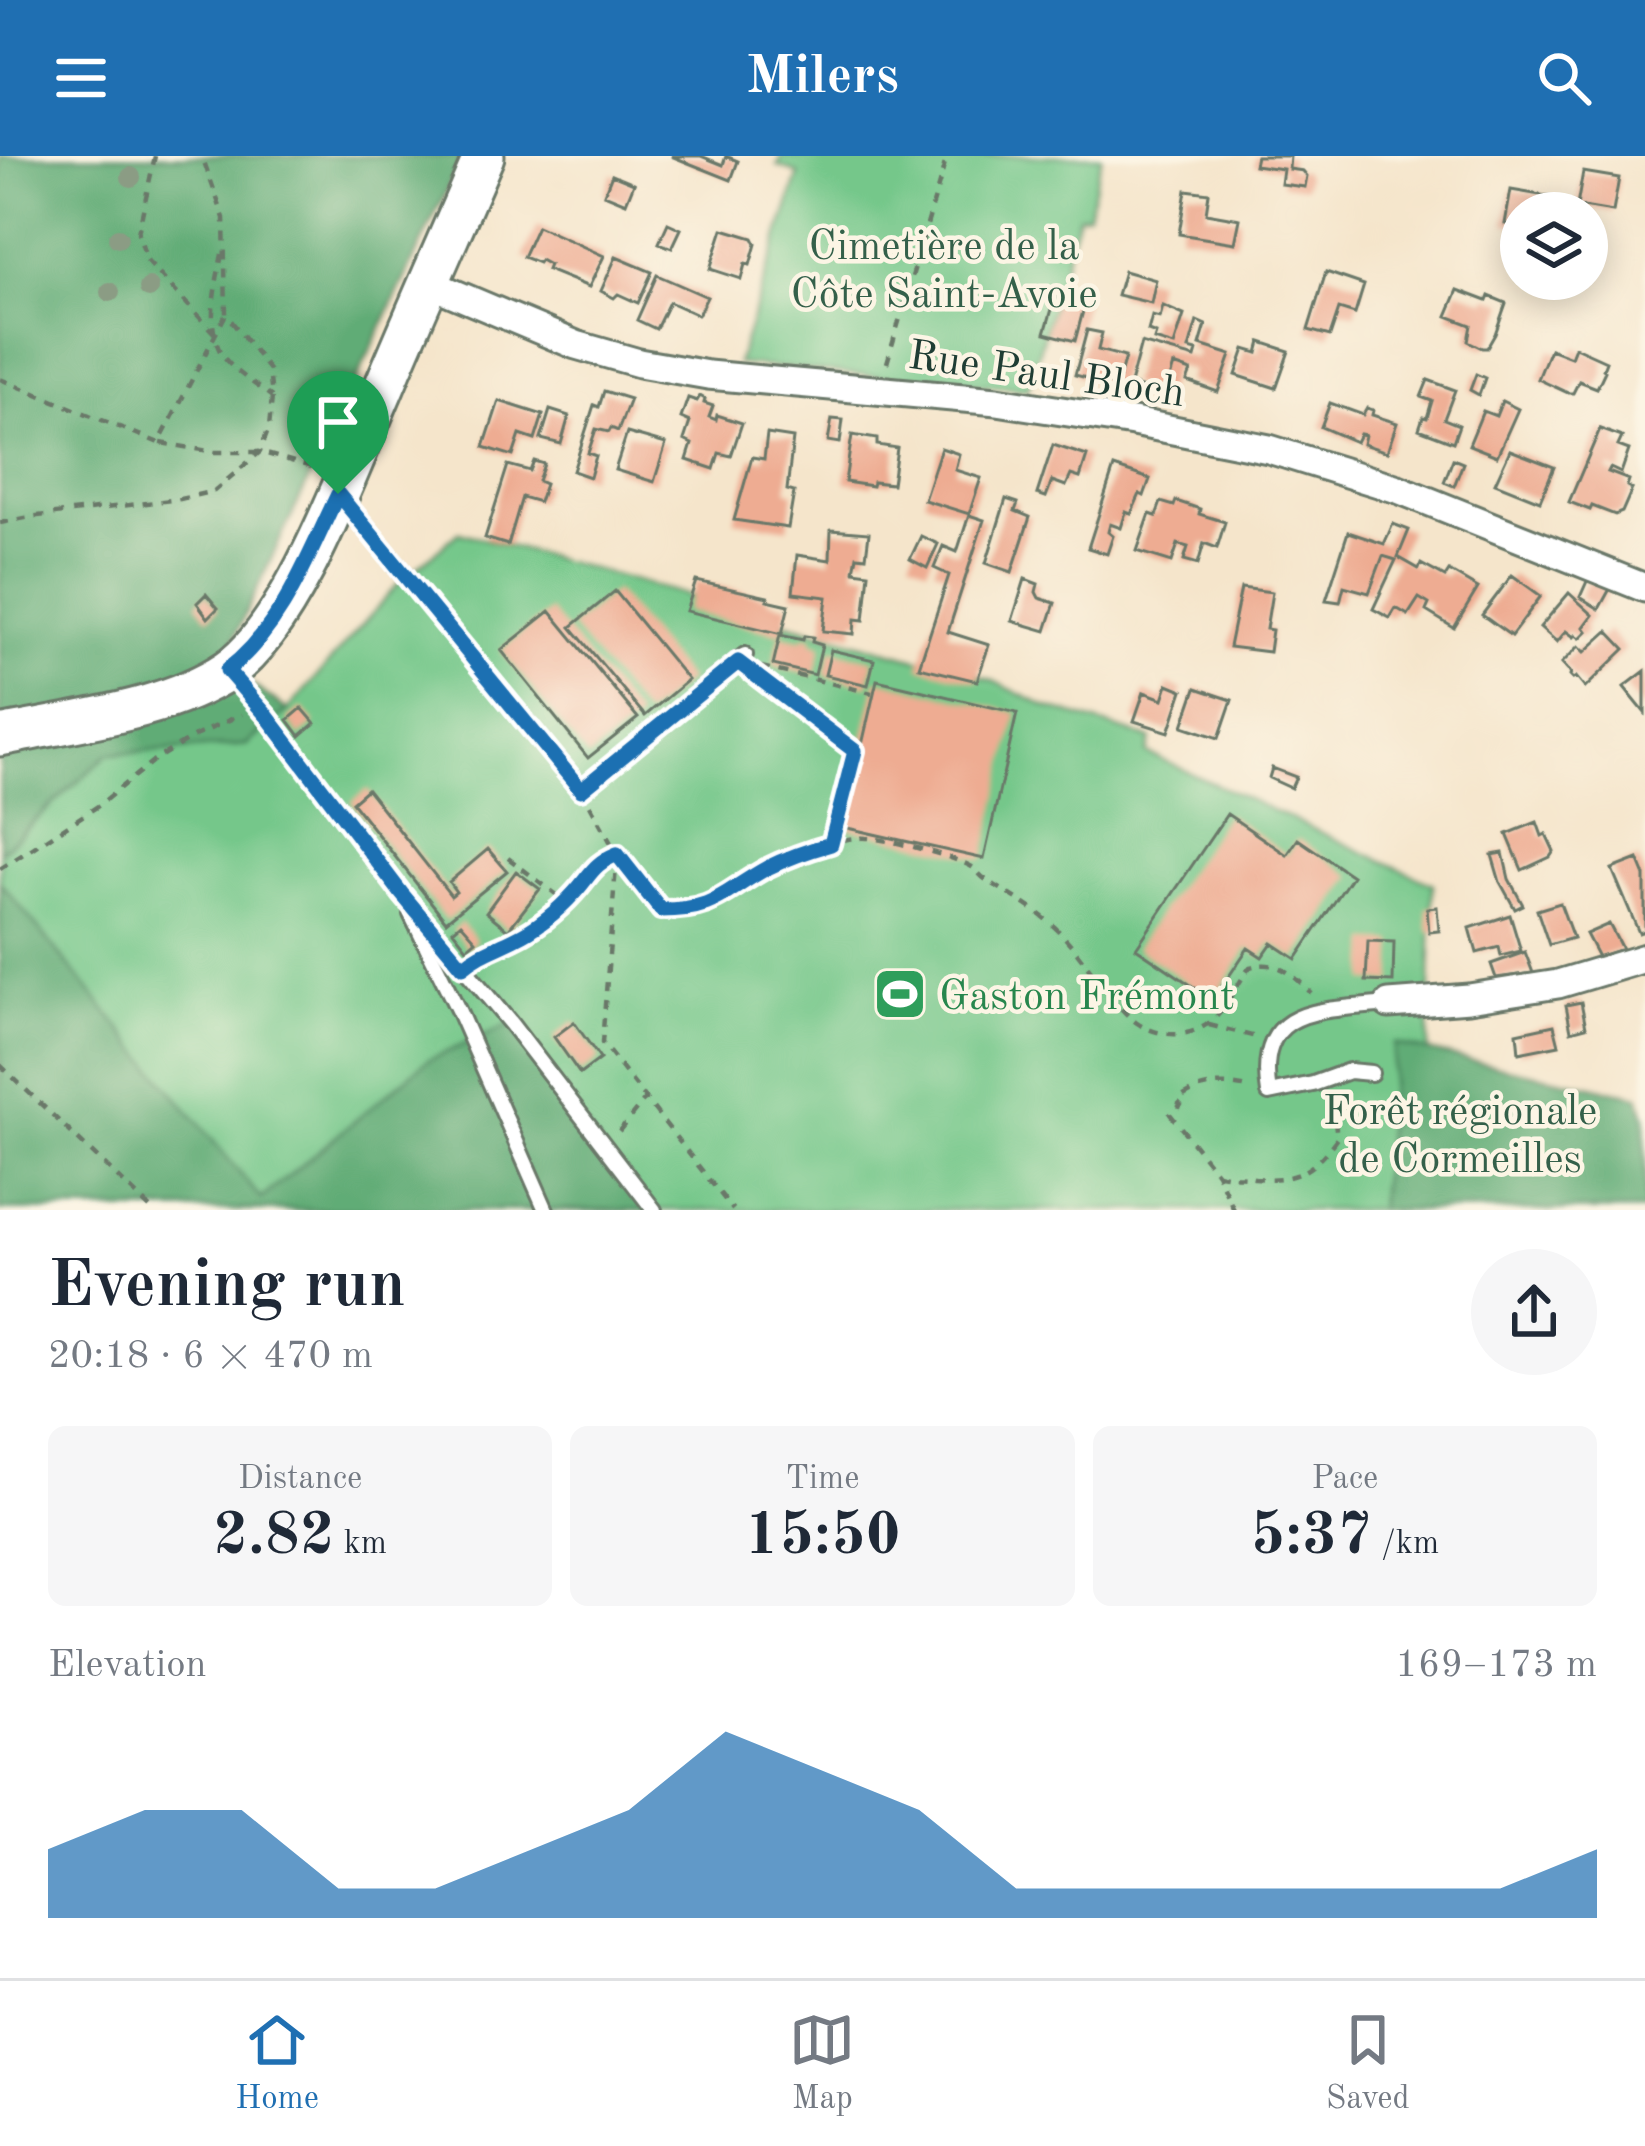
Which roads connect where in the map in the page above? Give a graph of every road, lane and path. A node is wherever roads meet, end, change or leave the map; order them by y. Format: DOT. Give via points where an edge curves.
graph roads {
  1 [pos="154,156"];
  2 [pos="202,156"];
  3 [pos="484,156"];
  4 [pos="947,156"];
  5 [pos="224,242"];
  6 [pos="429,283"];
  7 [pos="226,314"];
  8 [pos="215,334"];
  9 [pos="0,380"];
  10 [pos="878,391"];
  11 [pos="272,398"];
  12 [pos="158,443"];
  13 [pos="260,452"];
  14 [pos="338,494"];
  15 [pos="0,523"];
  16 [pos="1645,588"];
  17 [pos="741,658"];
  18 [pos="227,670"];
  19 [pos="872,693"];
  20 [pos="254,704"];
  21 [pos="0,736"];
  22 [pos="581,790"];
  23 [pos="831,844"];
  24 [pos="617,854"];
  25 [pos="508,858"];
  26 [pos="0,869"];
  27 [pos="402,894"];
  28 [pos="565,901"];
  29 [pos="1645,958"];
  30 [pos="463,967"];
  31 [pos="1389,1004"];
  32 [pos="1327,1011"];
  33 [pos="1208,1024"];
  34 [pos="1274,1040"];
  35 [pos="0,1065"];
  36 [pos="1371,1073"];
  37 [pos="1328,1078"];
  38 [pos="1269,1093"];
  39 [pos="646,1098"];
  40 [pos="603,1144"];
  41 [pos="1217,1173"];
  42 [pos="152,1210"];
  43 [pos="546,1210"];
  44 [pos="654,1210"];
  45 [pos="733,1210"];
  46 [pos="1234,1210"];
  1 -- 8 [label="path" via="138,233 147,261"];
  2 -- 5 [label="path"];
  3 -- 6 [label="street"];
  4 -- 10 [label="path"];
  5 -- 7 [label="path"];
  5 -- 8 [label="path"];
  6 -- 10 [label="street, Rue Paul Bloch" via="639,363"];
  6 -- 14 [label="street"];
  7 -- 8 [label="path"];
  7 -- 11 [label="path" via="269,370"];
  8 -- 11 [label="path" via="224,358"];
  8 -- 12 [label="path"];
  9 -- 12 [label="path"];
  10 -- 16 [label="street, Rue Paul Bloch" via="1020,405 1269,448 1397,489"];
  11 -- 13 [label="path"];
  12 -- 13 [label="path"];
  13 -- 14 [label="path" via="323,471"];
  13 -- 15 [label="path" via="214,491"];
  14 -- 18 [label="street" via="272,623"];
  14 -- 22 [label="lane"];
  17 -- 19 [label="path"];
  17 -- 22 [label="lane"];
  17 -- 23 [label="path" via="855,751"];
  18 -- 20 [label="lane"];
  18 -- 21 [label="street" via="164,700"];
  20 -- 26 [label="path" via="154,760"];
  20 -- 27 [label="lane"];
  22 -- 24 [label="path"];
  23 -- 24 [label="path" via="685,910 661,910"];
  23 -- 33 [label="path" via="866,838 972,867 1062,934 1130,1019 1171,1034"];
  24 -- 28 [label="path" via="600,861"];
  24 -- 39 [label="path" via="602,1043"];
  25 -- 28 [label="path"];
  27 -- 30 [label="lane"];
  27 -- 43 [label="lane"];
  28 -- 30 [label="path"];
  29 -- 31 [label="street" via="1558,984"];
  30 -- 40 [label="lane"];
  31 -- 32 [label="lane"];
  32 -- 33 [label="path" via="1286,969 1258,964"];
  32 -- 34 [label="lane" via="1302,1014"];
  33 -- 34 [label="path"];
  34 -- 38 [label="lane"];
  35 -- 42 [label="path"];
  36 -- 37 [label="lane"];
  37 -- 38 [label="lane"];
  37 -- 41 [label="path" via="1337,1138 1322,1159 1292,1178"];
  38 -- 41 [label="path" via="1212,1084 1177,1101 1170,1114"];
  39 -- 40 [label="path"];
  39 -- 45 [label="path"];
  40 -- 44 [label="lane"];
  41 -- 46 [label="path"];
}
